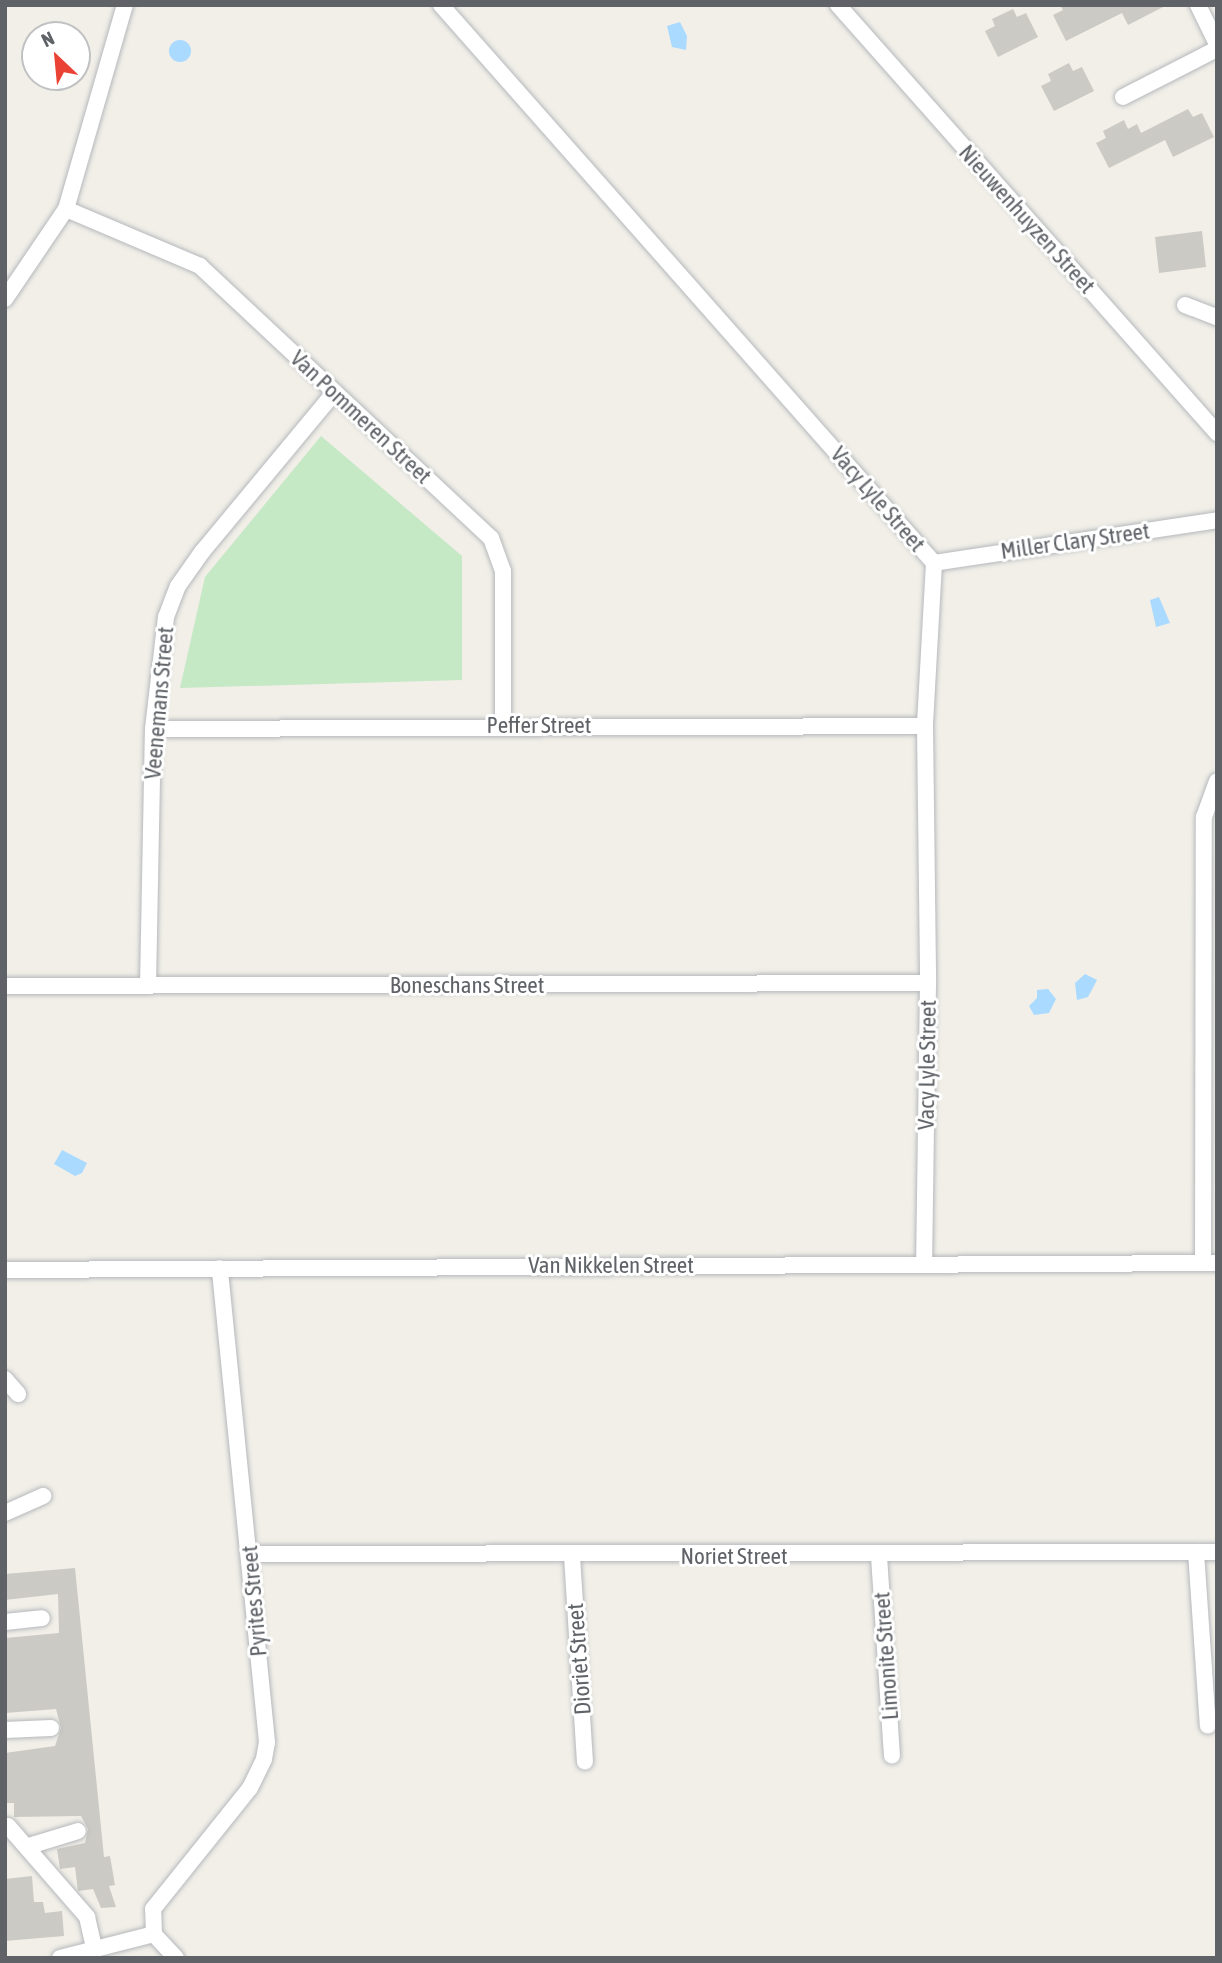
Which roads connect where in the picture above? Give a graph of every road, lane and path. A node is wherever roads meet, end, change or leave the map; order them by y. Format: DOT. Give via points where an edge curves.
graph roads {
  1 [pos="125,5"];
  2 [pos="441,5"];
  3 [pos="838,5"];
  4 [pos="1198,5"];
  5 [pos="1217,47"];
  6 [pos="1122,97"];
  7 [pos="66,209"];
  8 [pos="5,299"];
  9 [pos="1185,305"];
  10 [pos="1217,317"];
  11 [pos="334,393"];
  12 [pos="1217,433"];
  13 [pos="1217,520"];
  14 [pos="934,562"];
  15 [pos="503,725"];
  16 [pos="925,726"];
  17 [pos="153,729"];
  18 [pos="1217,781"];
  19 [pos="929,983"];
  20 [pos="5,986"];
  21 [pos="148,986"];
  22 [pos="1212,1007"];
  23 [pos="924,1262"];
  24 [pos="1210,1263"];
  25 [pos="220,1268"];
  26 [pos="5,1270"];
  27 [pos="5,1379"];
  28 [pos="18,1394"];
  29 [pos="43,1496"];
  30 [pos="5,1513"];
  31 [pos="1196,1552"];
  32 [pos="1217,1552"];
  33 [pos="250,1554"];
  34 [pos="572,1556"];
  35 [pos="880,1556"];
  36 [pos="42,1618"];
  37 [pos="5,1622"];
  38 [pos="1208,1726"];
  39 [pos="51,1728"];
  40 [pos="5,1730"];
  41 [pos="892,1756"];
  42 [pos="585,1762"];
  43 [pos="8,1826"];
  44 [pos="78,1832"];
  45 [pos="29,1846"];
  46 [pos="154,1934"];
  47 [pos="94,1948"];
  48 [pos="60,1958"];
  49 [pos="176,1958"];
  1 -- 7 [label="street"];
  2 -- 14 [label="street, Vacy Lyle Street"];
  3 -- 12 [label="street, Nieuwenhuyzen Street"];
  4 -- 5 [label="street"];
  5 -- 6 [label="street"];
  7 -- 8 [label="street"];
  7 -- 11 [label="street, Van Pommeren Street" via="200,265"];
  9 -- 10 [label="street"];
  11 -- 15 [label="street, Van Pommeren Street" via="496,547 503,571"];
  11 -- 17 [label="street, Veenemans Street" via="178,586 166,617"];
  13 -- 14 [label="street, Miller Clary Street"];
  14 -- 16 [label="street, Vacy Lyle Street"];
  15 -- 16 [label="street, Peffer Street"];
  15 -- 17 [label="street, Peffer Street"];
  16 -- 19 [label="street, Vacy Lyle Street"];
  17 -- 21 [label="street, Veenemans Street"];
  18 -- 22 [label="street" via="1204,817"];
  19 -- 21 [label="street, Boneschans Street"];
  19 -- 23 [label="street, Vacy Lyle Street"];
  20 -- 21 [label="street, Boneschans Street"];
  22 -- 24 [label="street"];
  23 -- 24 [label="street, Van Nikkelen Street"];
  23 -- 25 [label="street, Van Nikkelen Street"];
  25 -- 26 [label="street, Van Nikkelen Street"];
  25 -- 33 [label="street, Pyrites Street"];
  27 -- 28 [label="street"];
  29 -- 30 [label="street"];
  31 -- 32 [label="street, Noriet Street"];
  31 -- 35 [label="street, Noriet Street"];
  31 -- 38 [label="street"];
  33 -- 34 [label="street, Noriet Street"];
  33 -- 46 [label="street, Pyrites Street" via="264,1759 250,1788 158,1898 152,1918"];
  34 -- 35 [label="street, Noriet Street"];
  34 -- 42 [label="street, Dioriet Street"];
  35 -- 41 [label="street, Limonite Street"];
  36 -- 37 [label="street"];
  39 -- 40 [label="street"];
  43 -- 45 [label="street"];
  44 -- 45 [label="street"];
  45 -- 47 [label="street" via="87,1917"];
  46 -- 47 [label="street"];
  46 -- 49 [label="street"];
  47 -- 48 [label="street"];
}
